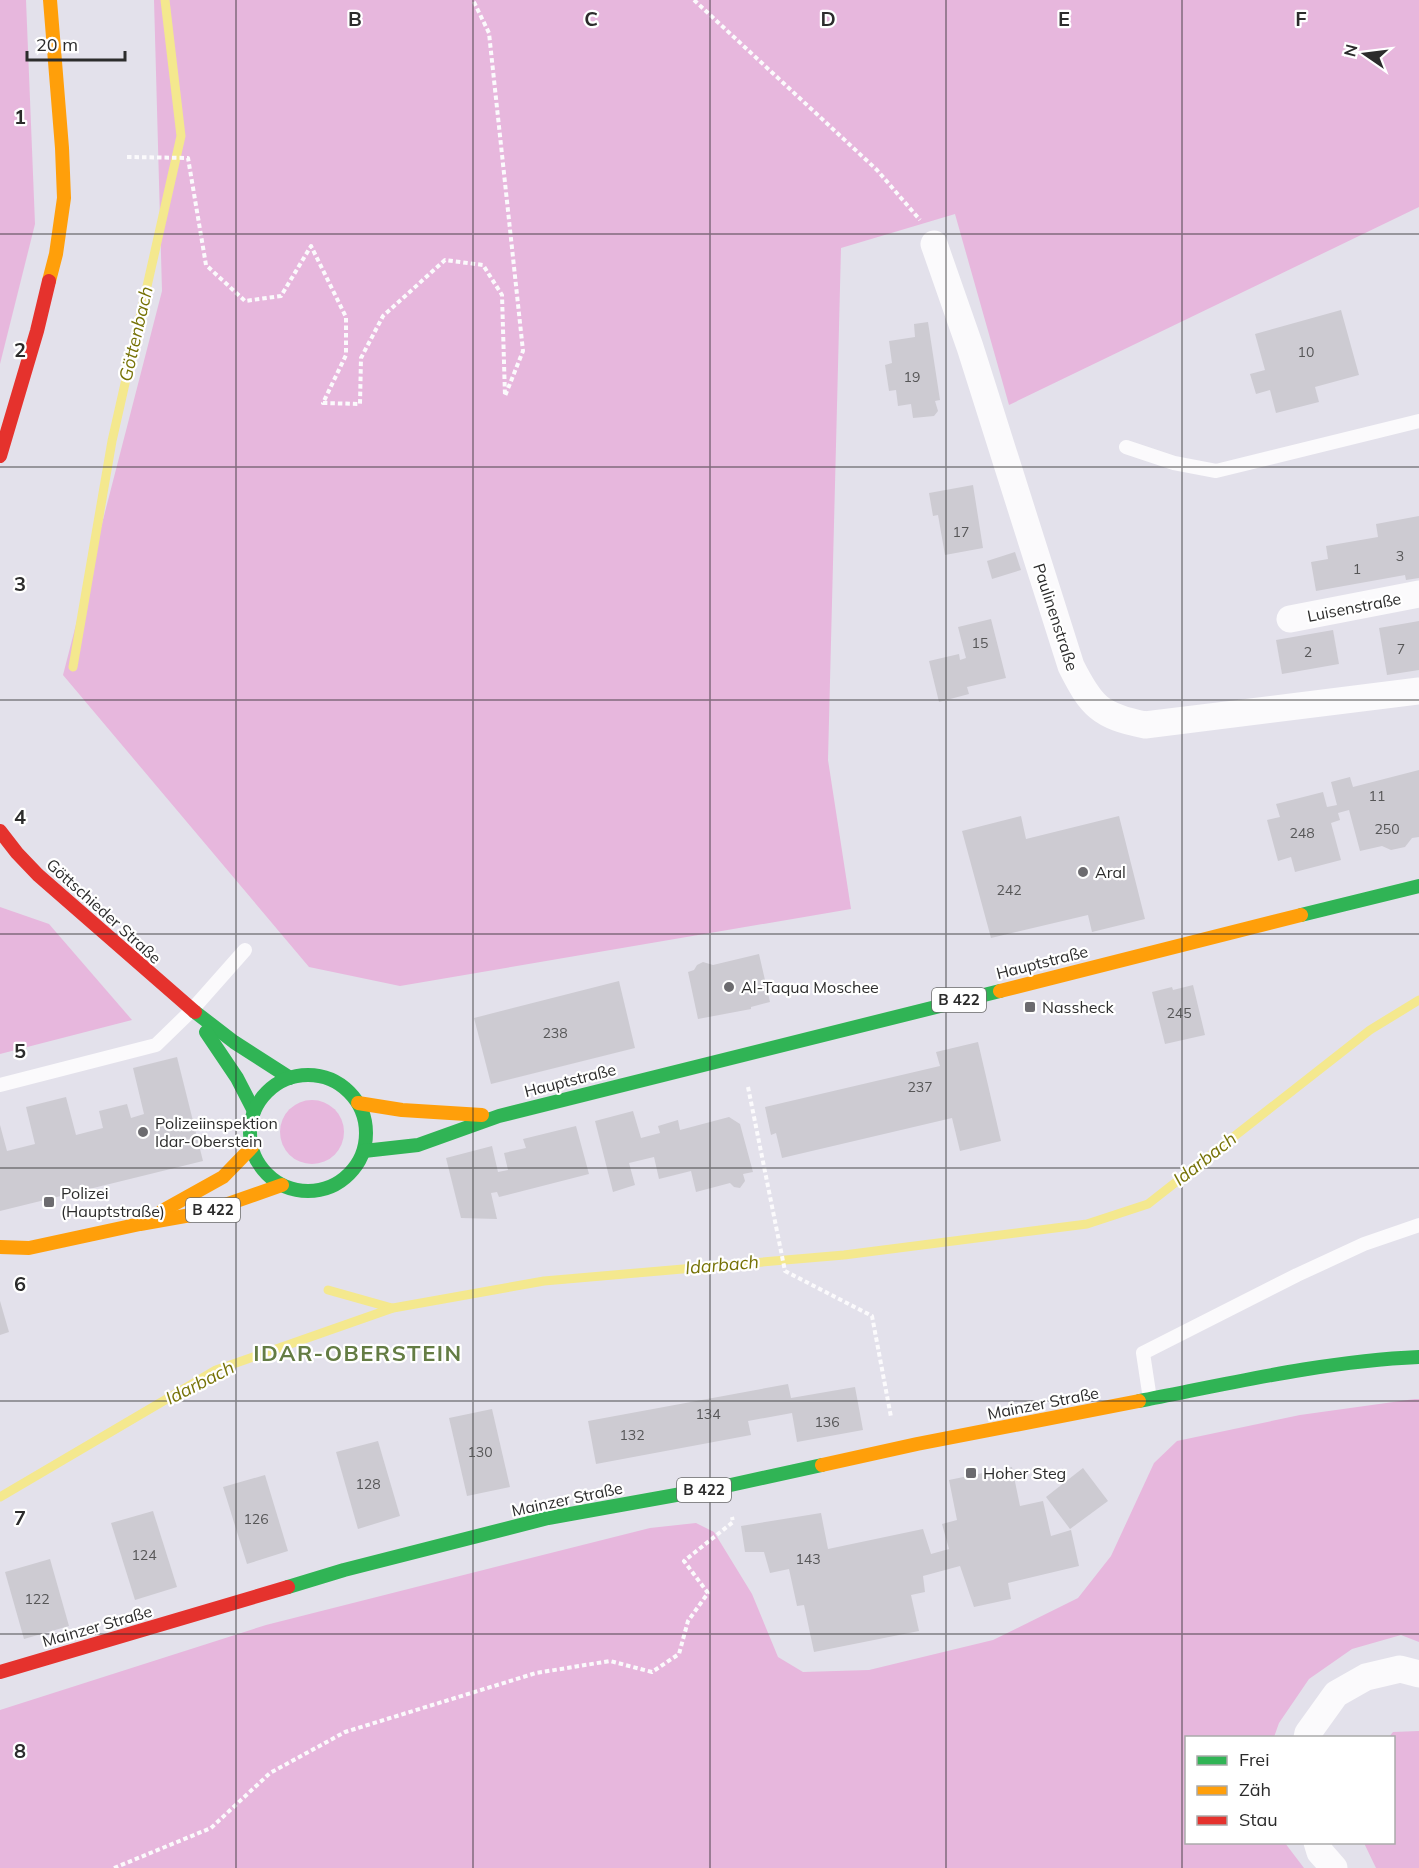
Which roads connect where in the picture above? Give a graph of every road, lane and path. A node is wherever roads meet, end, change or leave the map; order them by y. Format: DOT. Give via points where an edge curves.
graph roads {
  1 [pos="50,0"];
  2 [pos="473,0"];
  3 [pos="694,0"];
  4 [pos="127,158"];
  5 [pos="934,244"];
  6 [pos="1419,421"];
  7 [pos="1126,447"];
  8 [pos="0,456"];
  9 [pos="1419,594"];
  10 [pos="1290,619"];
  11 [pos="1419,691"];
  12 [pos="0,831"];
  13 [pos="1419,886"];
  14 [pos="245,950"];
  15 [pos="191,1011"];
  16 [pos="742,1054"];
  17 [pos="290,1078"];
  18 [pos="0,1085"];
  19 [pos="358,1103"];
  20 [pos="254,1111"];
  21 [pos="499,1116"];
  22 [pos="252,1147"];
  23 [pos="364,1152"];
  24 [pos="282,1185"];
  25 [pos="140,1224"];
  26 [pos="1419,1225"];
  27 [pos="0,1247"];
  28 [pos="1419,1357"];
  29 [pos="1150,1399"];
  30 [pos="897,1449"];
  31 [pos="726,1486"];
  32 [pos="0,1672"];
  33 [pos="1419,1674"];
  34 [pos="1307,1736"];
  35 [pos="1318,1844"];
  36 [pos="114,1868"];
  37 [pos="1334,1868"];
  1 -- 8 [label="main road" via="64,198 51,276"];
  2 -- 4 [label="path" via="489,33 523,351 505,396 502,295 483,265 445,260 383,316 361,357 360,404 323,403 346,356 346,317 311,246 281,296 245,301 206,265 188,158"];
  3 -- 5 [label="path" via="876,170 917,216"];
  5 -- 11 [label="street, Paulinenstraße" via="1071,666 1084,693 1100,710 1145,725"];
  6 -- 7 [label="lane" via="1216,471 1174,463"];
  9 -- 10 [label="street, Luisenstraße"];
  12 -- 15 [label="main road, Göttschieder Straße" via="45,881"];
  13 -- 16 [label="main road, Hauptstraße / B 422"];
  14 -- 15 [label="lane"];
  15 -- 17 [label="main road, Göttschieder Straße"];
  15 -- 18 [label="lane" via="156,1046"];
  15 -- 20 [label="main road, Göttschieder Straße" via="237,1078"];
  16 -- 21 [label="main road, Hauptstraße / B 422"];
  16 -- 30 [label="path" via="785,1271 872,1316"];
  17 -- 19 [label="main road" via="329,1078 346,1088"];
  17 -- 20 [label="main road" via="266,1093"];
  19 -- 21 [label="main road, Hauptstraße / B 422"];
  19 -- 23 [label="main road" via="367,1132"];
  20 -- 22 [label="main road"];
  21 -- 23 [label="main road, Hauptstraße / B 422" via="418,1144"];
  22 -- 24 [label="main road" via="263,1170"];
  22 -- 25 [label="main road, B 422" via="223,1177"];
  23 -- 24 [label="main road" via="348,1175 331,1187 310,1191"];
  24 -- 25 [label="main road, B 422" via="202,1213"];
  25 -- 27 [label="main road, B 422" via="56,1244"];
  26 -- 29 [label="lane" via="1325,1262 1143,1353"];
  28 -- 29 [label="main road, Mainzer Straße / B 422" via="1317,1367"];
  29 -- 30 [label="main road, Mainzer Straße / B 422"];
  30 -- 31 [label="main road, Mainzer Straße / B 422"];
  31 -- 32 [label="main road, Mainzer Straße / B 422" via="536,1521 344,1570"];
  31 -- 36 [label="path" via="733,1522 684,1561 708,1593 688,1621 679,1654 652,1672 610,1661 536,1673 345,1732 270,1773 211,1828"];
  33 -- 34 [label="street" via="1400,1669 1366,1677 1336,1694"];
  35 -- 37 [label="street"];
}
